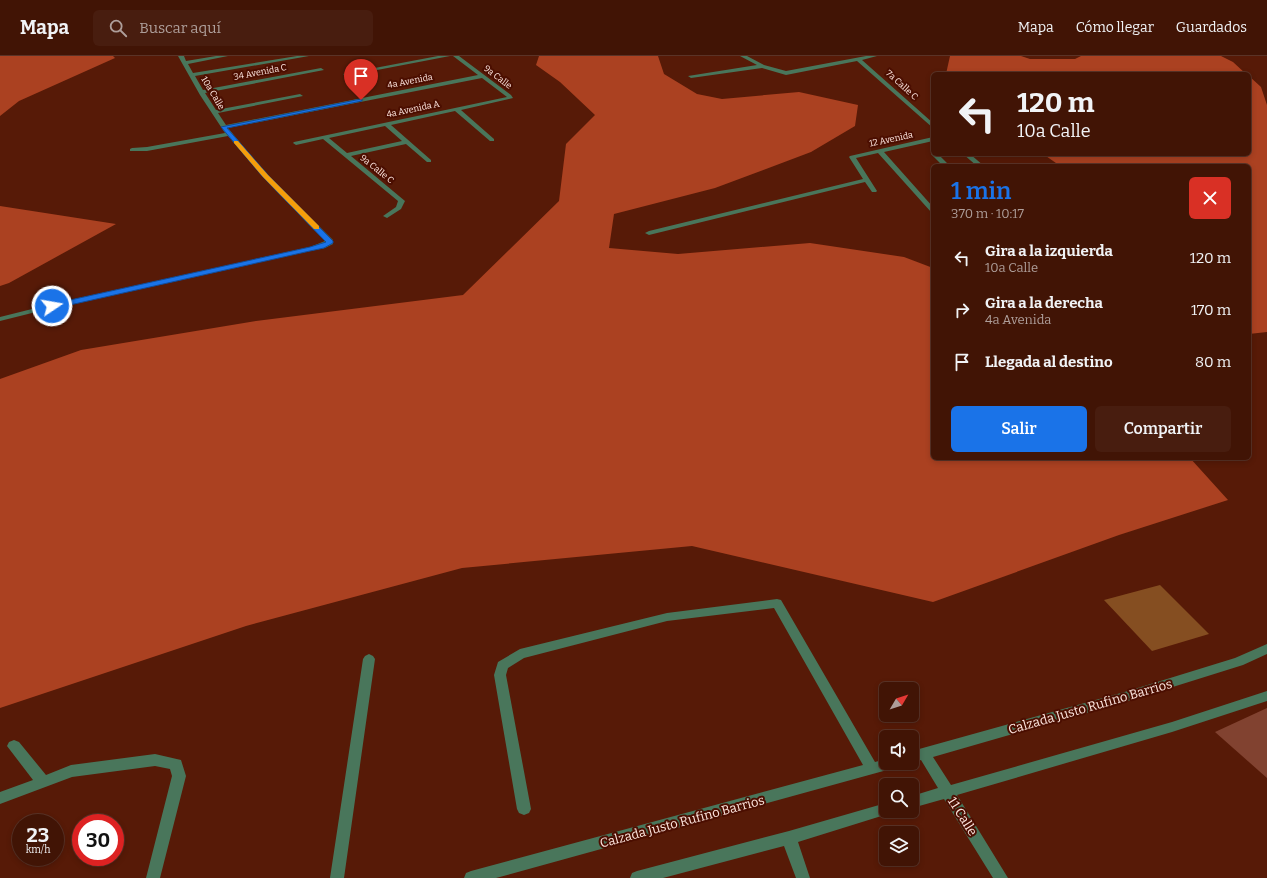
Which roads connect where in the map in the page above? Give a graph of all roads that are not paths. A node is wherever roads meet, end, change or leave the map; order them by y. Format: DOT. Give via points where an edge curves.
graph roads {
  1 [pos="225,56"];
  2 [pos="306,56"];
  3 [pos="447,56"];
  4 [pos="456,56"];
  5 [pos="743,56"];
  6 [pos="874,56"];
  7 [pos="182,59"];
  8 [pos="858,59"];
  9 [pos="762,66"];
  10 [pos="322,70"];
  11 [pos="346,74"];
  12 [pos="192,75"];
  13 [pos="482,76"];
  14 [pos="691,76"];
  15 [pos="202,92"];
  16 [pos="300,96"];
  17 [pos="510,98"];
  18 [pos="456,109"];
  19 [pos="214,112"];
  20 [pos="386,124"];
  21 [pos="931,124"];
  22 [pos="223,127"];
  23 [pos="229,134"];
  24 [pos="324,137"];
  25 [pos="492,140"];
  26 [pos="931,140"];
  27 [pos="408,142"];
  28 [pos="921,142"];
  29 [pos="296,143"];
  30 [pos="132,150"];
  31 [pos="880,151"];
  32 [pos="931,151"];
  33 [pos="347,155"];
  34 [pos="936,156"];
  35 [pos="969,156"];
  36 [pos="429,161"];
  37 [pos="945,164"];
  38 [pos="979,164"];
  39 [pos="867,180"];
  40 [pos="874,191"];
  41 [pos="931,208"];
  42 [pos="387,216"];
  43 [pos="649,233"];
  44 [pos="0,319"];
  45 [pos="1267,649"];
  46 [pos="369,659"];
  47 [pos="1267,696"];
  48 [pos="14,746"];
  49 [pos="919,756"];
  50 [pos="919,757"];
  51 [pos="879,767"];
  52 [pos="872,769"];
  53 [pos="43,782"];
  54 [pos="947,791"];
  55 [pos="0,798"];
  56 [pos="919,800"];
  57 [pos="524,809"];
  58 [pos="879,811"];
  59 [pos="788,838"];
  60 [pos="153,878"];
  61 [pos="338,878"];
  62 [pos="471,878"];
  63 [pos="637,878"];
  64 [pos="803,878"];
  65 [pos="1001,878"];
  1 -- 7 [label="street"];
  2 -- 12 [label="street"];
  3 -- 11 [label="street"];
  4 -- 13 [label="street, 9a Calle"];
  5 -- 9 [label="street"];
  6 -- 8 [label="street"];
  7 -- 12 [label="street, 10a Calle"];
  8 -- 9 [label="street" via="794,72 776,71"];
  8 -- 21 [label="street, 7a Calle C"];
  9 -- 14 [label="street"];
  10 -- 15 [label="street, 34 Avenida C"];
  12 -- 15 [label="street, 10a Calle"];
  13 -- 17 [label="street, 9a Calle"];
  13 -- 22 [label="street, 4a Avenida"];
  15 -- 19 [label="street, 10a Calle"];
  16 -- 19 [label="street"];
  17 -- 18 [label="street, 4a Avenida A"];
  18 -- 20 [label="street, 4a Avenida A"];
  18 -- 25 [label="street"];
  19 -- 22 [label="street, 10a Calle"];
  20 -- 24 [label="street, 4a Avenida A"];
  20 -- 27 [label="street"];
  22 -- 23 [label="street, 10a Calle"];
  23 -- 30 [label="street"];
  23 -- 44 [label="street, 10a Calle" via="265,176 330,242 310,249"];
  24 -- 29 [label="street, 4a Avenida A"];
  24 -- 33 [label="street, 9a Calle C"];
  26 -- 28 [label="street, 12 Avenida"];
  27 -- 33 [label="street"];
  27 -- 36 [label="street"];
  28 -- 31 [label="street, 12 Avenida"];
  28 -- 32 [label="street"];
  31 -- 39 [label="street, 12 Avenida" via="852,157"];
  31 -- 41 [label="street"];
  33 -- 42 [label="street, 9a Calle C" via="402,201 399,208"];
  34 -- 37 [label="street"];
  35 -- 38 [label="street"];
  39 -- 40 [label="street"];
  39 -- 43 [label="street"];
  45 -- 49 [label="street, Calzada Justo Rufino Barrios" via="1239,662 1158,687"];
  46 -- 61 [label="street"];
  47 -- 54 [label="street" via="1172,727"];
  48 -- 53 [label="street"];
  50 -- 54 [label="street, 11 Calle"];
  51 -- 52 [label="street, Calzada Justo Rufino Barrios"];
  52 -- 57 [label="street" via="777,603 667,617 520,654 502,665 500,674"];
  52 -- 62 [label="street, Calzada Justo Rufino Barrios"];
  53 -- 55 [label="street"];
  53 -- 60 [label="street" via="71,771 155,760 176,764 179,776"];
  54 -- 56 [label="street"];
  54 -- 65 [label="street, 11 Calle"];
  58 -- 59 [label="street"];
  59 -- 63 [label="street"];
  59 -- 64 [label="street"];
}
